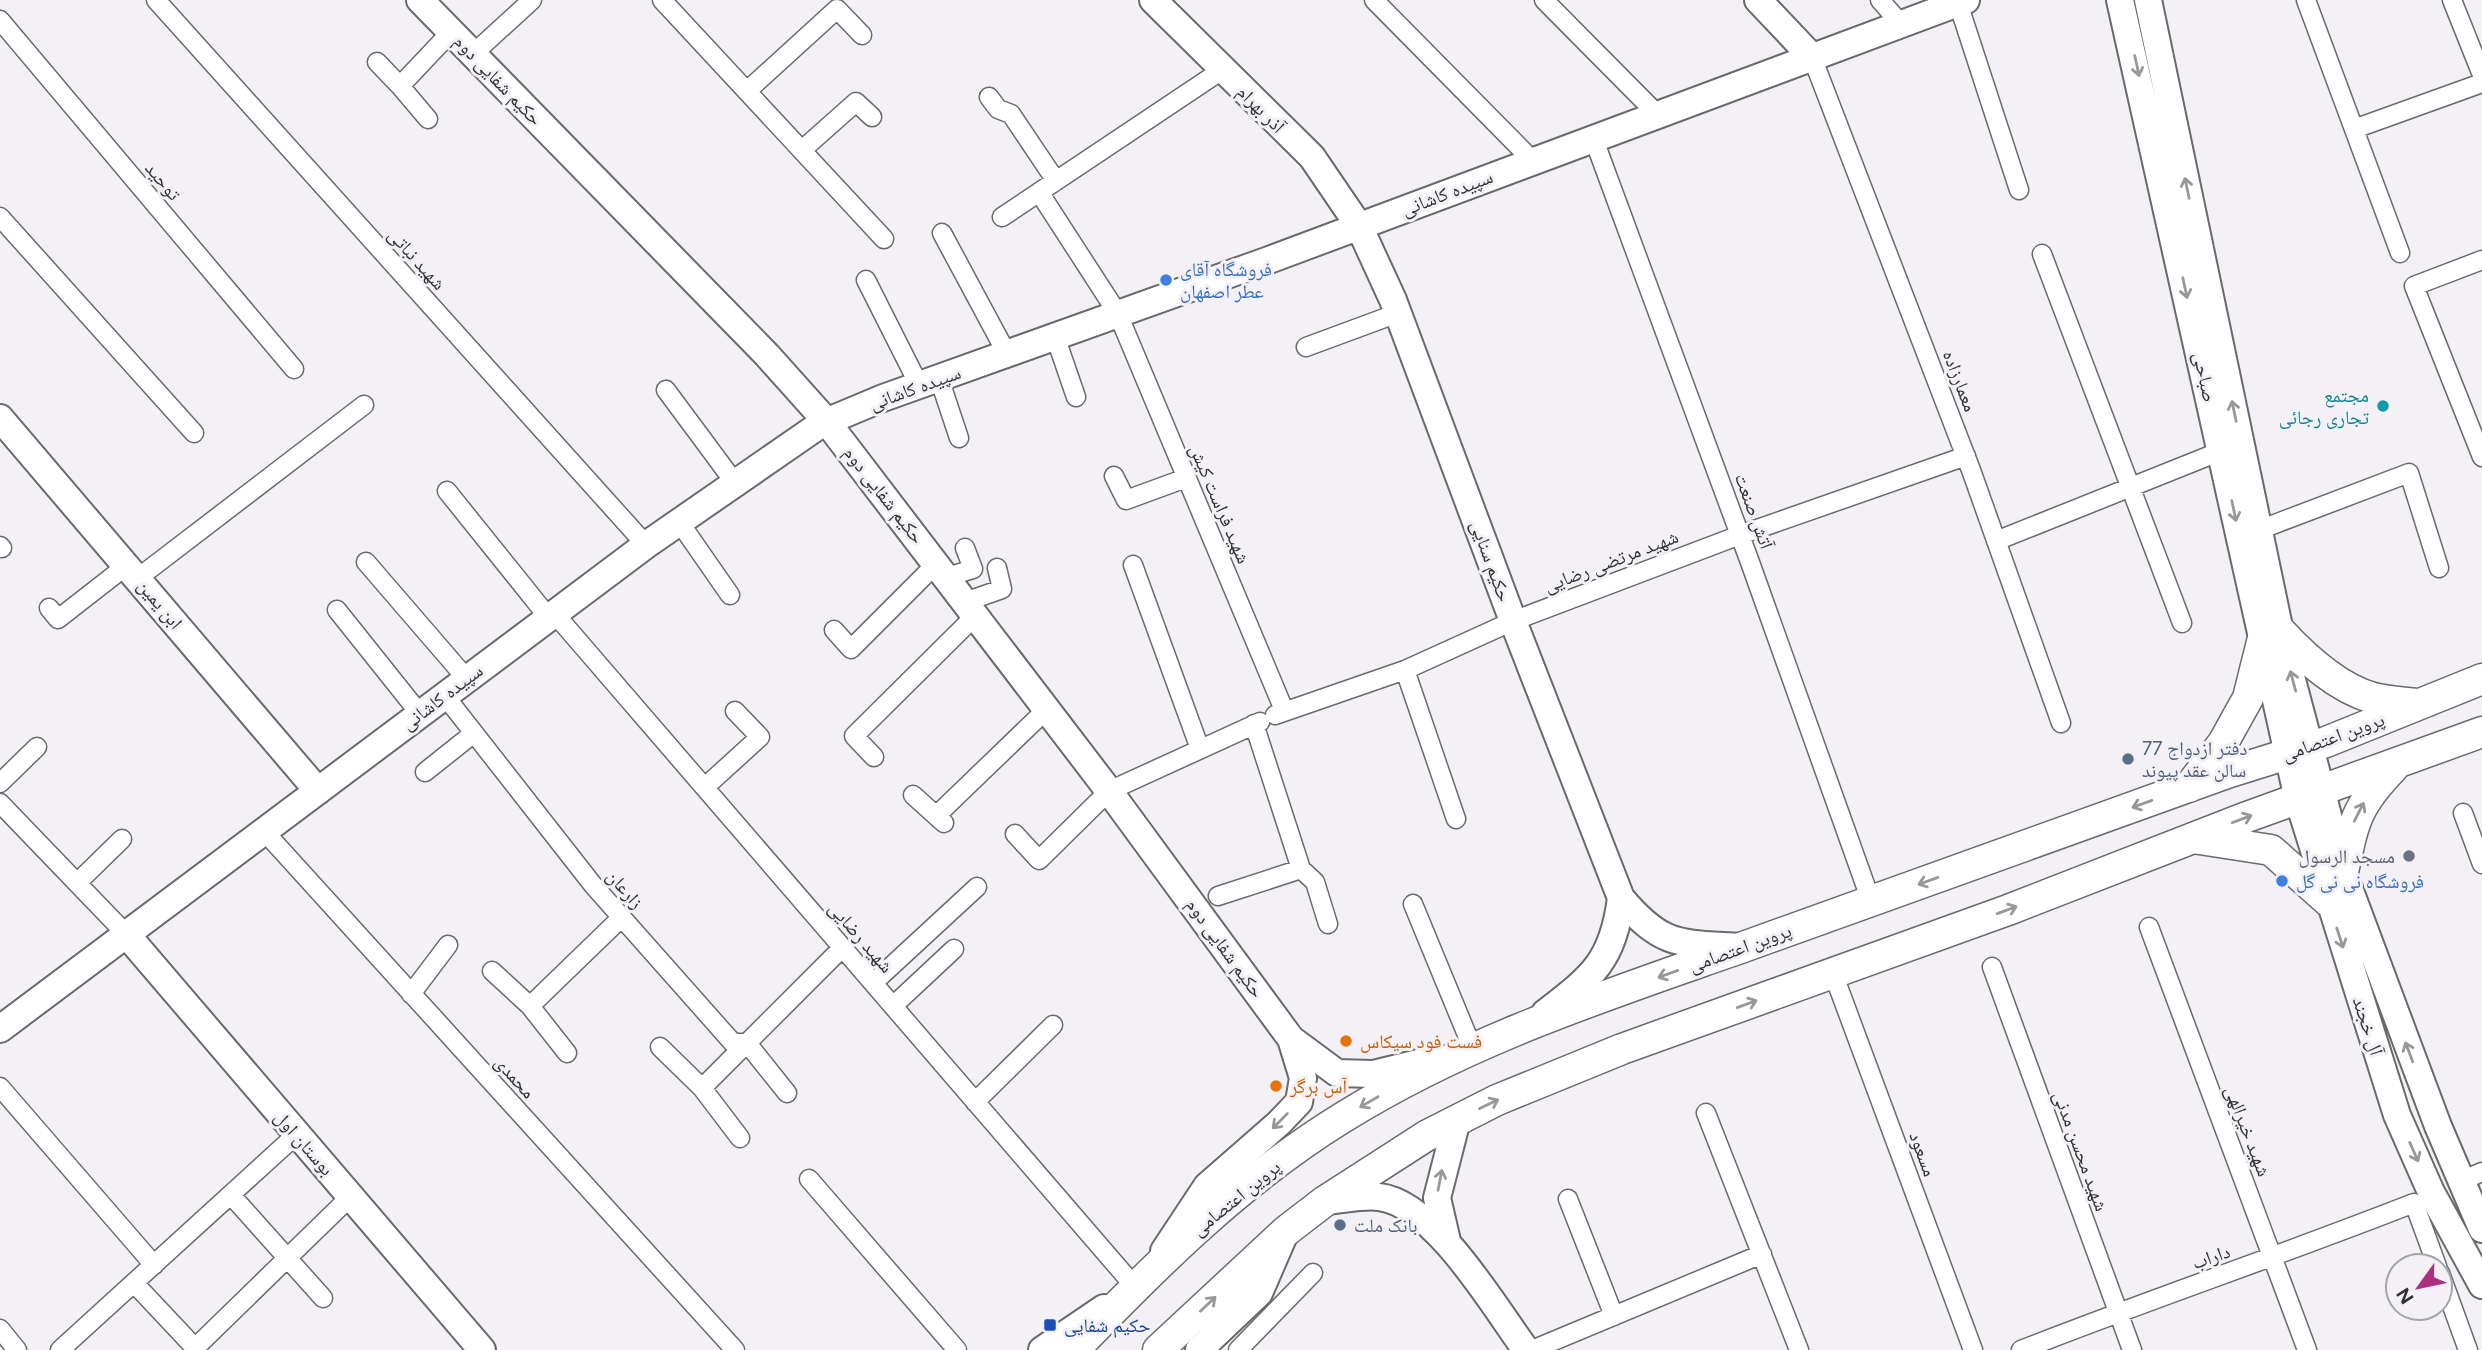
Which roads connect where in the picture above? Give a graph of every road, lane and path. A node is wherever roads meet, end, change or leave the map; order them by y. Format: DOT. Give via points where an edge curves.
graph roads {
  1 [pos="156,0"];
  2 [pos="420,0"];
  3 [pos="532,0"];
  4 [pos="662,0"];
  5 [pos="1374,0"];
  6 [pos="1544,0"];
  7 [pos="1758,0"];
  8 [pos="1880,0"];
  9 [pos="2120,0"];
  10 [pos="2148,0"];
  11 [pos="2306,0"];
  12 [pos="2452,0"];
  13 [pos="1157,1"];
  14 [pos="1962,1"];
  15 [pos="0,20"];
  16 [pos="1900,24"];
  17 [pos="452,32"];
  18 [pos="862,35"];
  19 [pos="473,54"];
  20 [pos="1812,57"];
  21 [pos="377,62"];
  22 [pos="1222,70"];
  23 [pos="2482,75"];
  24 [pos="2482,83"];
  25 [pos="400,86"];
  26 [pos="747,91"];
  27 [pos="989,97"];
  28 [pos="1657,114"];
  29 [pos="872,117"];
  30 [pos="428,120"];
  31 [pos="2354,129"];
  32 [pos="1593,137"];
  33 [pos="802,150"];
  34 [pos="1532,160"];
  35 [pos="1056,181"];
  36 [pos="2019,190"];
  37 [pos="1039,192"];
  38 [pos="0,217"];
  39 [pos="1002,217"];
  40 [pos="1359,226"];
  41 [pos="942,233"];
  42 [pos="884,239"];
  43 [pos="2400,253"];
  44 [pos="2042,254"];
  45 [pos="2482,260"];
  46 [pos="866,280"];
  47 [pos="1398,313"];
  48 [pos="1118,314"];
  49 [pos="1055,336"];
  50 [pos="1306,346"];
  51 [pos="1007,354"];
  52 [pos="294,369"];
  53 [pos="929,382"];
  54 [pos="666,390"];
  55 [pos="1076,397"];
  56 [pos="364,405"];
  57 [pos="1,421"];
  58 [pos="827,422"];
  59 [pos="194,433"];
  60 [pos="959,438"];
  61 [pos="2221,451"];
  62 [pos="1966,456"];
  63 [pos="2482,457"];
  64 [pos="1114,476"];
  65 [pos="1186,478"];
  66 [pos="736,483"];
  67 [pos="2130,487"];
  68 [pos="447,491"];
  69 [pos="680,523"];
  70 [pos="2259,530"];
  71 [pos="1740,535"];
  72 [pos="1996,541"];
  73 [pos="646,545"];
  74 [pos="965,548"];
  75 [pos="366,562"];
  76 [pos="1133,565"];
  77 [pos="996,568"];
  78 [pos="2439,568"];
  79 [pos="941,570"];
  80 [pos="132,572"];
  81 [pos="730,595"];
  82 [pos="48,608"];
  83 [pos="970,608"];
  84 [pos="337,610"];
  85 [pos="552,616"];
  86 [pos="1513,621"];
  87 [pos="2182,623"];
  88 [pos="834,630"];
  89 [pos="2271,637"];
  90 [pos="1405,670"];
  91 [pos="466,678"];
  92 [pos="2482,679"];
  93 [pos="445,696"];
  94 [pos="2421,704"];
  95 [pos="1047,709"];
  96 [pos="735,711"];
  97 [pos="420,714"];
  98 [pos="1268,718"];
  99 [pos="2061,723"];
  100 [pos="2482,732"];
  101 [pos="474,733"];
  102 [pos="37,747"];
  103 [pos="1200,749"];
  104 [pos="2298,751"];
  105 [pos="874,757"];
  106 [pos="2396,764"];
  107 [pos="425,772"];
  108 [pos="0,783"];
  109 [pos="2189,787"];
  110 [pos="705,788"];
  111 [pos="318,791"];
  112 [pos="1110,791"];
  113 [pos="913,795"];
  114 [pos="2310,795"];
  115 [pos="0,803"];
  116 [pos="2463,813"];
  117 [pos="1456,819"];
  118 [pos="264,831"];
  119 [pos="1015,834"];
  120 [pos="2193,838"];
  121 [pos="122,839"];
  122 [pos="2482,863"];
  123 [pos="1301,869"];
  124 [pos="2343,872"];
  125 [pos="77,883"];
  126 [pos="977,887"];
  127 [pos="1218,896"];
  128 [pos="1621,898"];
  129 [pos="1871,901"];
  130 [pos="2328,901"];
  131 [pos="1413,904"];
  132 [pos="622,917"];
  133 [pos="1328,924"];
  134 [pos="2149,928"];
  135 [pos="126,934"];
  136 [pos="448,945"];
  137 [pos="843,947"];
  138 [pos="1742,947"];
  139 [pos="954,949"];
  140 [pos="1992,967"];
  141 [pos="492,971"];
  142 [pos="1833,973"];
  143 [pos="873,983"];
  144 [pos="411,993"];
  145 [pos="530,1006"];
  146 [pos="893,1006"];
  147 [pos="1531,1024"];
  148 [pos="1053,1025"];
  149 [pos="0,1029"];
  150 [pos="1291,1038"];
  151 [pos="747,1043"];
  152 [pos="660,1046"];
  153 [pos="1464,1050"];
  154 [pos="567,1053"];
  155 [pos="0,1087"];
  156 [pos="702,1088"];
  157 [pos="787,1093"];
  158 [pos="975,1102"];
  159 [pos="1706,1113"];
  160 [pos="1457,1120"];
  161 [pos="296,1135"];
  162 [pos="740,1138"];
  163 [pos="2471,1177"];
  164 [pos="809,1179"];
  165 [pos="231,1195"];
  166 [pos="351,1196"];
  167 [pos="1568,1199"];
  168 [pos="1325,1201"];
  169 [pos="2482,1228"];
  170 [pos="1286,1231"];
  171 [pos="1447,1241"];
  172 [pos="2432,1252"];
  173 [pos="1762,1254"];
  174 [pos="2274,1258"];
  175 [pos="288,1259"];
  176 [pos="153,1265"];
  177 [pos="1155,1265"];
  178 [pos="1313,1273"];
  179 [pos="134,1283"];
  180 [pos="2482,1285"];
  181 [pos="1135,1287"];
  182 [pos="323,1298"];
  183 [pos="2118,1312"];
  184 [pos="2454,1312"];
  185 [pos="1614,1316"];
  186 [pos="0,1329"];
  187 [pos="196,1349"];
  188 [pos="18,1350"];
  189 [pos="60,1350"];
  190 [pos="482,1350"];
  191 [pos="735,1350"];
  192 [pos="957,1350"];
  193 [pos="1042,1350"];
  194 [pos="1074,1350"];
  195 [pos="1158,1350"];
  196 [pos="1199,1350"];
  197 [pos="1238,1350"];
  198 [pos="1526,1350"];
  199 [pos="1532,1350"];
  200 [pos="1799,1350"];
  201 [pos="1973,1350"];
  202 [pos="2021,1350"];
  203 [pos="2132,1350"];
  204 [pos="2307,1350"];
  205 [pos="2468,1350"];
  1 -- 73 [label="street, شهید نباتی"];
  2 -- 17 [label="street, حکیم شفایی دوم"];
  3 -- 19 [label="street"];
  4 -- 26 [label="street"];
  5 -- 34 [label="street"];
  6 -- 28 [label="street"];
  7 -- 20 [label="street"];
  8 -- 16 [label="street"];
  9 -- 61 [label="street, صباحی, one-way"];
  70 -- 10 [label="street, صباحی, one-way"];
  11 -- 31 [label="street"];
  12 -- 23 [label="street"];
  13 -- 22 [label="street, آذر بهرام"];
  14 -- 16 [label="street, سپیده کاشانی"];
  14 -- 36 [label="street"];
  15 -- 52 [label="street, توحید"];
  16 -- 20 [label="street, سپیده کاشانی"];
  17 -- 19 [label="street, حکیم شفایی دوم"];
  17 -- 25 [label="street"];
  18 -- 26 [label="street" via="837,9"];
  19 -- 58 [label="street, حکیم شفایی دوم"];
  20 -- 28 [label="street, سپیده کاشانی"];
  20 -- 62 [label="street, معمارزاده"];
  21 -- 25 [label="street"];
  22 -- 35 [label="street"];
  22 -- 40 [label="street, آذر بهرام" via="1312,157"];
  24 -- 31 [label="street"];
  25 -- 30 [label="street"];
  26 -- 33 [label="street"];
  27 -- 35 [label="street" via="998,109 1011,114"];
  28 -- 32 [label="street, سپیده کاشانی"];
  29 -- 33 [label="street" via="856,102"];
  31 -- 43 [label="street"];
  32 -- 34 [label="street, سپیده کاشانی"];
  32 -- 71 [label="street, آتش صنعت"];
  33 -- 42 [label="street"];
  34 -- 40 [label="street, سپیده کاشانی"];
  35 -- 37 [label="street"];
  37 -- 39 [label="street"];
  37 -- 48 [label="street, شهید فراست کیش"];
  38 -- 59 [label="street"];
  40 -- 47 [label="street, حکیم سنایی"];
  40 -- 48 [label="street, سپیده کاشانی"];
  41 -- 51 [label="street"];
  44 -- 67 [label="street"];
  45 -- 63 [label="street" via="2414,286"];
  46 -- 53 [label="street"];
  47 -- 50 [label="street"];
  47 -- 86 [label="street, حکیم سنایی"];
  48 -- 49 [label="street, سپیده کاشانی"];
  48 -- 65 [label="street, شهید فراست کیش"];
  49 -- 51 [label="street, سپیده کاشانی"];
  49 -- 55 [label="street"];
  51 -- 53 [label="street, سپیده کاشانی"];
  53 -- 58 [label="street, سپیده کاشانی"];
  53 -- 60 [label="street"];
  54 -- 66 [label="street"];
  56 -- 80 [label="street"];
  57 -- 80 [label="street, ابن یمین"];
  58 -- 66 [label="street, سپیده کاشانی"];
  58 -- 79 [label="street, حکیم شفایی دوم"];
  61 -- 67 [label="street"];
  61 -- 89 [label="street, صباحی, one-way"];
  62 -- 71 [label="street, شهید مرتضی رضایی"];
  62 -- 72 [label="street, معمارزاده"];
  64 -- 65 [label="street" via="1126,500"];
  65 -- 98 [label="street, شهید فراست کیش"];
  66 -- 69 [label="street, سپیده کاشانی"];
  67 -- 72 [label="street"];
  67 -- 87 [label="street"];
  68 -- 85 [label="street, شهید رضایی"];
  69 -- 73 [label="street, سپیده کاشانی"];
  69 -- 81 [label="street"];
  70 -- 78 [label="street" via="2409,473"];
  70 -- 89 [label="street, صباحی"];
  71 -- 86 [label="street, شهید مرتضی رضایی"];
  71 -- 129 [label="street, آتش صنعت"];
  72 -- 99 [label="street, معمارزاده"];
  73 -- 85 [label="street, سپیده کاشانی"];
  74 -- 79 [label="street" via="973,569"];
  75 -- 91 [label="street"];
  76 -- 103 [label="street"];
  77 -- 83 [label="street" via="1002,589"];
  79 -- 83 [label="street, حکیم شفایی دوم"];
  79 -- 88 [label="street" via="850,649"];
  80 -- 82 [label="street" via="58,619"];
  80 -- 111 [label="street, ابن یمین"];
  83 -- 95 [label="street, حکیم شفایی دوم"];
  83 -- 105 [label="street" via="854,736"];
  84 -- 97 [label="street"];
  85 -- 91 [label="street, سپیده کاشانی"];
  85 -- 110 [label="street, شهید رضایی"];
  86 -- 90 [label="street, شهید مرتضی رضایی"];
  86 -- 128 [label="street, حکیم سنایی"];
  89 -- 94 [label="main road" via="2373,698"];
  89 -- 104 [label="street, صباحی"];
  89 -- 109 [label="main road" via="2248,698 2223,743"];
  90 -- 98 [label="street, شهید مرتضی رضایی"];
  90 -- 117 [label="street"];
  91 -- 93 [label="street, سپیده کاشانی"];
  92 -- 94 [label="main road, پروین اعتصامی"];
  93 -- 97 [label="street, سپیده کاشانی"];
  93 -- 101 [label="street, زارعان"];
  94 -- 104 [label="main road, پروین اعتصامی"];
  95 -- 112 [label="street, حکیم شفایی دوم"];
  95 -- 113 [label="street" via="941,820"];
  96 -- 110 [label="street" via="760,737"];
  97 -- 111 [label="street, سپیده کاشانی"];
  98 -- 103 [label="street, شهید مرتضی رضایی"];
  98 -- 123 [label="street, شهید فراست کیش"];
  100 -- 106 [label="main road"];
  101 -- 107 [label="street"];
  101 -- 132 [label="street, زارعان"];
  102 -- 108 [label="street"];
  103 -- 112 [label="street, شهید مرتضی رضایی"];
  104 -- 109 [label="main road, پروین اعتصامی"];
  104 -- 114 [label="street, آل خجند"];
  106 -- 114 [label="main road"];
  124 -- 106 [label="main road, one-way" via="2355,816"];
  109 -- 129 [label="main road, پروین اعتصامی, one-way"];
  110 -- 137 [label="street, شهید رضایی"];
  111 -- 118 [label="street, سپیده کاشانی"];
  112 -- 119 [label="street, شهید مرتضی رضایی" via="1039,860"];
  112 -- 150 [label="street, حکیم شفایی دوم"];
  120 -- 114 [label="main road, one-way"];
  114 -- 124 [label="street, آل خجند"];
  114 -- 130 [label="street, آل خجند"];
  115 -- 125 [label="street"];
  116 -- 122 [label="street"];
  118 -- 135 [label="street, سپیده کاشانی"];
  118 -- 144 [label="street, محمدی"];
  120 -- 130 [label="main road" via="2271,850"];
  142 -- 120 [label="main road, one-way"];
  121 -- 125 [label="street"];
  123 -- 127 [label="street"];
  123 -- 133 [label="street, شهید فراست کیش" via="1315,882"];
  163 -- 124 [label="street, آل خجند, one-way" via="2380,977"];
  125 -- 135 [label="street"];
  126 -- 143 [label="street"];
  128 -- 138 [label="street" via="1644,925 1664,939"];
  128 -- 147 [label="street" via="1617,933 1603,961"];
  129 -- 138 [label="main road, پروین اعتصامی"];
  130 -- 180 [label="street, آل خجند, one-way" via="2398,1115 2431,1192"];
  131 -- 153 [label="street"];
  132 -- 145 [label="street"];
  132 -- 151 [label="street, زارعان" via="733,1043"];
  134 -- 174 [label="street, شهید خیرالهی"];
  135 -- 149 [label="street, سپیده کاشانی"];
  135 -- 161 [label="street, بوستان اول"];
  136 -- 144 [label="street"];
  137 -- 143 [label="street, شهید رضایی"];
  137 -- 151 [label="street"];
  138 -- 147 [label="main road, پروین اعتصامی, one-way"];
  139 -- 146 [label="street"];
  140 -- 183 [label="street, شهید محسن مدنی"];
  141 -- 145 [label="street"];
  160 -- 142 [label="main road, one-way" via="1622,1049"];
  142 -- 201 [label="street, مسعود"];
  143 -- 146 [label="street, شهید رضایی"];
  144 -- 191 [label="street, محمدی"];
  145 -- 154 [label="street"];
  146 -- 158 [label="street, شهید رضایی"];
  147 -- 153 [label="main road, پروین اعتصامی"];
  148 -- 158 [label="street"];
  150 -- 153 [label="street" via="1328,1068 1352,1075 1373,1074"];
  150 -- 177 [label="street, one-way" via="1303,1078 1299,1102 1207,1186"];
  151 -- 156 [label="street"];
  151 -- 157 [label="street, زارعان"];
  152 -- 156 [label="street"];
  153 -- 177 [label="main road, پروین اعتصامی, one-way" via="1340,1118 1219,1209"];
  155 -- 176 [label="street"];
  156 -- 162 [label="street"];
  158 -- 181 [label="street, شهید رضایی"];
  159 -- 173 [label="street"];
  160 -- 168 [label="main road"];
  171 -- 160 [label="street, one-way" via="1437,1198"];
  161 -- 165 [label="street"];
  161 -- 166 [label="street, بوستان اول"];
  163 -- 169 [label="street, آل خجند"];
  164 -- 192 [label="street"];
  165 -- 175 [label="street"];
  165 -- 176 [label="street"];
  166 -- 175 [label="street"];
  166 -- 190 [label="street, بوستان اول"];
  167 -- 185 [label="street"];
  168 -- 170 [label="main road"];
  168 -- 171 [label="street" via="1381,1197 1415,1213"];
  195 -- 170 [label="main road, one-way"];
  170 -- 196 [label="street" via="1259,1293"];
  171 -- 198 [label="street"];
  172 -- 174 [label="street, داراب" via="2414,1203"];
  173 -- 185 [label="street"];
  173 -- 200 [label="street"];
  174 -- 183 [label="street, داراب"];
  174 -- 204 [label="street, شهید خیرالهی"];
  175 -- 182 [label="street"];
  175 -- 187 [label="street"];
  176 -- 179 [label="street"];
  177 -- 181 [label="main road, پروین اعتصامی"];
  178 -- 197 [label="street"];
  179 -- 187 [label="street"];
  179 -- 189 [label="street"];
  181 -- 193 [label="street"];
  181 -- 194 [label="main road, پروین اعتصامی"];
  183 -- 202 [label="street, داراب"];
  183 -- 203 [label="street, شهید محسن مدنی"];
  184 -- 205 [label="street"];
  185 -- 199 [label="street"];
  186 -- 188 [label="street"];
}
